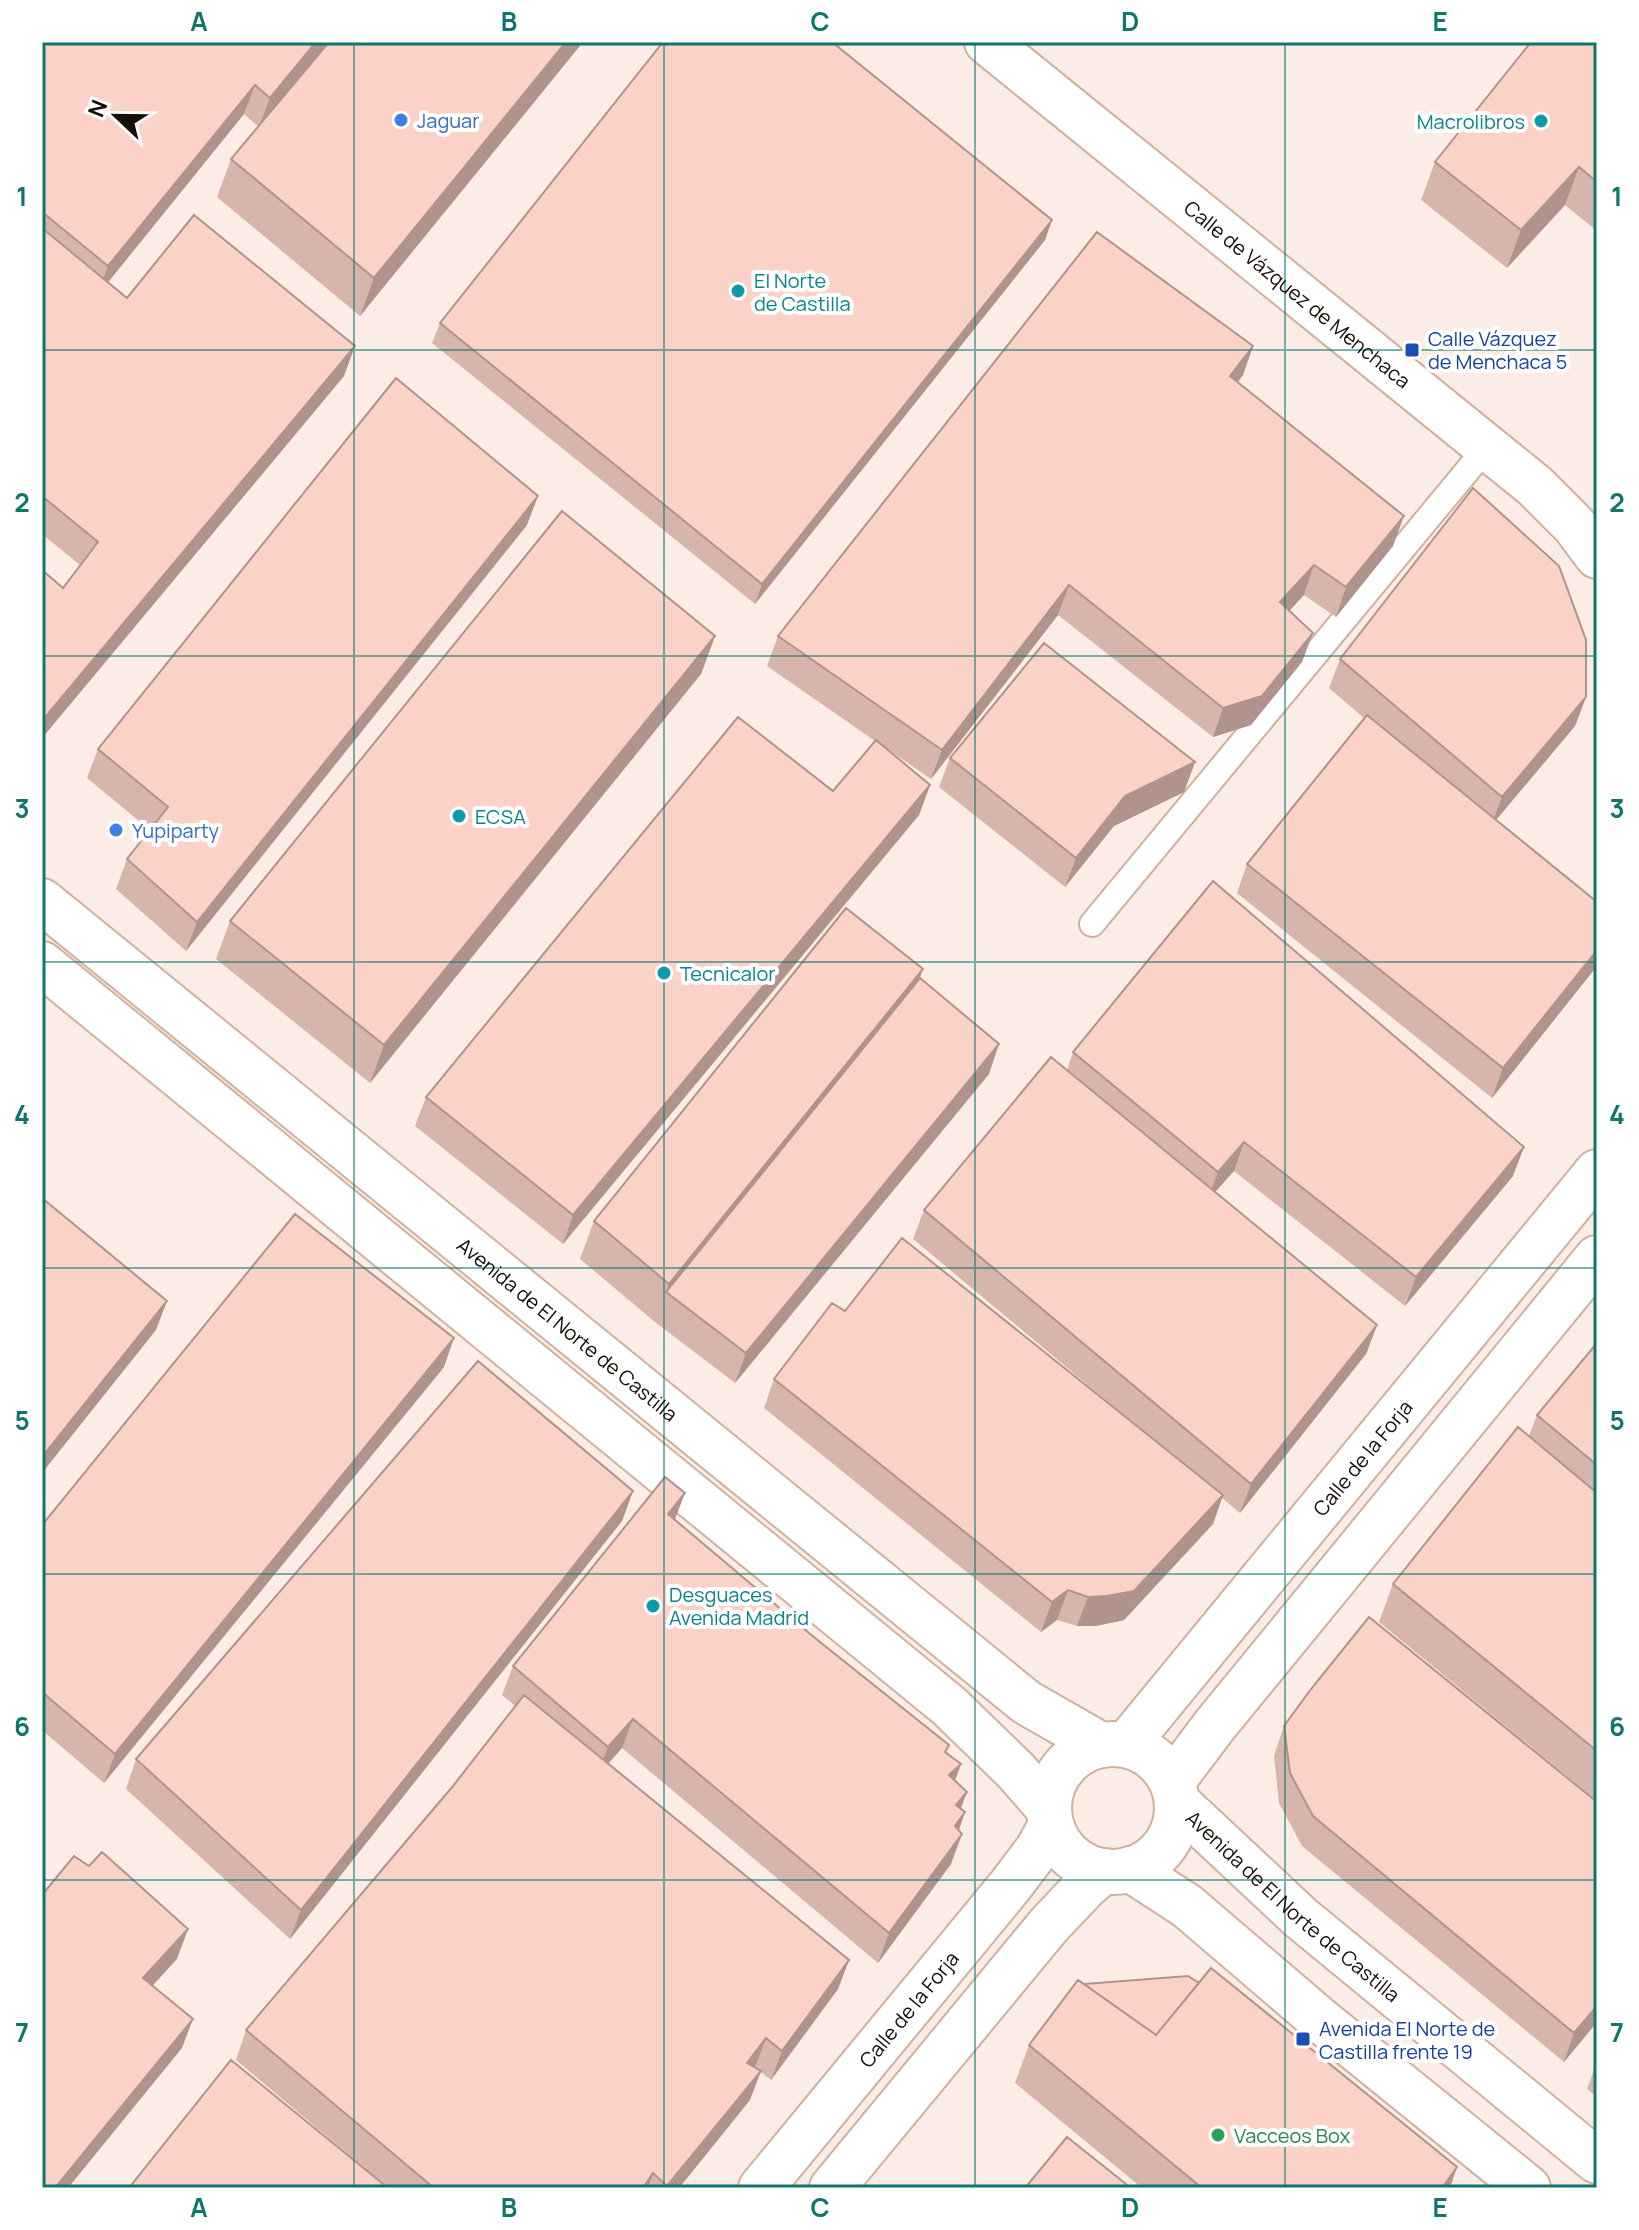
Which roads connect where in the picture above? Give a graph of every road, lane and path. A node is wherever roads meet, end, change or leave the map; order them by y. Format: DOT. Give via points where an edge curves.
graph roads {
  1 [pos="987,42"];
  2 [pos="1487,447"];
  3 [pos="1597,556"];
  4 [pos="42,901"];
  5 [pos="1092,924"];
  6 [pos="42,964"];
  7 [pos="1597,1172"];
  8 [pos="1597,1258"];
  9 [pos="1114,1745"];
  10 [pos="1174,1792"];
  11 [pos="1050,1817"];
  12 [pos="1117,1870"];
  13 [pos="1597,2161"];
  14 [pos="761,2188"];
  15 [pos="832,2188"];
  16 [pos="1528,2188"];
  1 -- 2 [label="street, Calle de Vázquez de Menchaca"];
  2 -- 3 [label="street, Calle de Vázquez de Menchaca" via="1535,486"];
  2 -- 5 [label="lane" via="1205,776"];
  4 -- 9 [label="street, Avenida de El Norte de Castilla" via="1026,1702"];
  6 -- 11 [label="street" via="949,1706 1016,1771"];
  7 -- 9 [label="street, Calle de la Forja"];
  8 -- 10 [label="street" via="1215,1725"];
  9 -- 10 [label="street, Avenida de El Norte de Castilla" via="1145,1752 1161,1765"];
  9 -- 11 [label="street" via="1085,1750 1067,1763 1054,1781"];
  10 -- 12 [label="street, Avenida de El Norte de Castilla" via="1176,1822 1168,1841 1137,1868"];
  10 -- 13 [label="street, Avenida de El Norte de Castilla" via="1301,1918"];
  11 -- 12 [label="street" via="1060,1845 1075,1860 1096,1870"];
  11 -- 14 [label="street, Calle de la Forja" via="1038,1849 1010,1886"];
  12 -- 15 [label="street" via="1085,1887 1049,1925"];
  12 -- 16 [label="street" via="1187,1906"];
}
